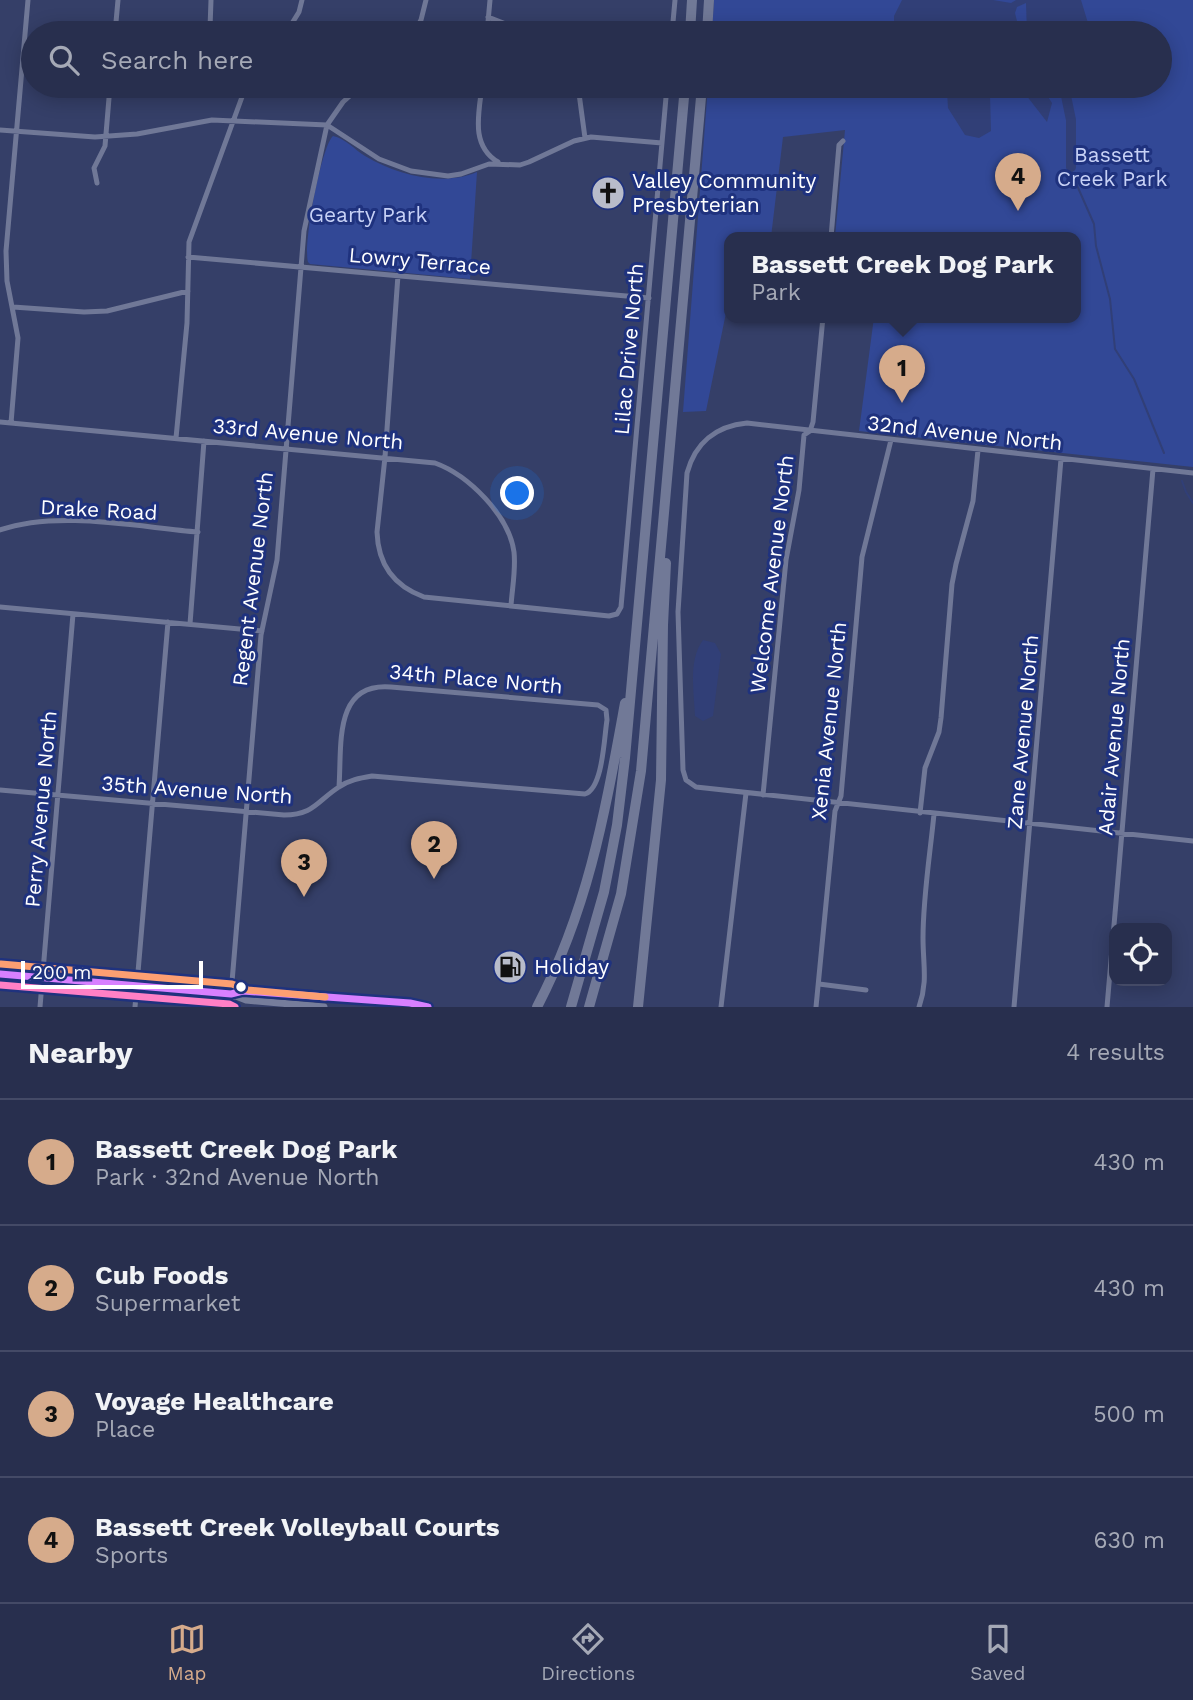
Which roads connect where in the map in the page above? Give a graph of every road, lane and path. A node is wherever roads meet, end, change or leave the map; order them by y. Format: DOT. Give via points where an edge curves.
graph roads {
  1 [pos="28,0"];
  2 [pos="118,0"];
  3 [pos="211,0"];
  4 [pos="302,0"];
  5 [pos="426,0"];
  6 [pos="489,0"];
  7 [pos="675,0"];
  8 [pos="692,0"];
  9 [pos="709,0"];
  10 [pos="488,17"];
  11 [pos="26,21"];
  12 [pos="116,21"];
  13 [pos="211,21"];
  14 [pos="293,21"];
  15 [pos="420,21"];
  16 [pos="488,21"];
  17 [pos="498,21"];
  18 [pos="673,21"];
  19 [pos="691,21"];
  20 [pos="708,21"];
  21 [pos="21,77"];
  22 [pos="109,98"];
  23 [pos="241,98"];
  24 [pos="347,98"];
  25 [pos="481,98"];
  26 [pos="580,98"];
  27 [pos="666,98"];
  28 [pos="684,98"];
  29 [pos="701,98"];
  30 [pos="232,120"];
  31 [pos="327,125"];
  32 [pos="0,130"];
  33 [pos="16,132"];
  34 [pos="106,137"];
  35 [pos="585,138"];
  36 [pos="843,141"];
  37 [pos="662,143"];
  38 [pos="500,163"];
  39 [pos="97,183"];
  40 [pos="831,232"];
  41 [pos="4,239"];
  42 [pos="188,257"];
  43 [pos="302,266"];
  44 [pos="398,275"];
  45 [pos="188,291"];
  46 [pos="649,298"];
  47 [pos="13,307"];
  48 [pos="822,323"];
  49 [pos="0,422"];
  50 [pos="11,423"];
  51 [pos="810,430"];
  52 [pos="176,438"];
  53 [pos="891,440"];
  54 [pos="204,441"];
  55 [pos="288,448"];
  56 [pos="978,450"];
  57 [pos="385,457"];
  58 [pos="1061,459"];
  59 [pos="1153,469"];
  60 [pos="1193,473"];
  61 [pos="664,520"];
  62 [pos="0,530"];
  63 [pos="198,532"];
  64 [pos="0,607"];
  65 [pos="511,607"];
  66 [pos="73,614"];
  67 [pos="168,622"];
  68 [pos="190,624"];
  69 [pos="262,631"];
  70 [pos="636,641"];
  71 [pos="339,787"];
  72 [pos="0,790"];
  73 [pos="590,792"];
  74 [pos="746,793"];
  75 [pos="58,795"];
  76 [pos="763,796"];
  77 [pos="152,804"];
  78 [pos="838,804"];
  79 [pos="245,811"];
  80 [pos="920,813"];
  81 [pos="934,814"];
  82 [pos="1031,824"];
  83 [pos="1122,834"];
  84 [pos="1193,841"];
  85 [pos="0,974"];
  86 [pos="42,977"];
  87 [pos="819,984"];
  88 [pos="136,985"];
  89 [pos="866,990"];
  90 [pos="231,994"];
  91 [pos="40,1007"];
  92 [pos="135,1007"];
  93 [pos="230,1007"];
  94 [pos="324,1007"];
  95 [pos="428,1007"];
  96 [pos="537,1007"];
  97 [pos="571,1007"];
  98 [pos="589,1007"];
  99 [pos="638,1007"];
  100 [pos="721,1007"];
  101 [pos="817,1007"];
  102 [pos="919,1007"];
  103 [pos="1014,1007"];
  104 [pos="1107,1007"];
  1 -- 11 [label="street"];
  2 -- 12 [label="street"];
  3 -- 13 [label="street"];
  4 -- 14 [label="street"];
  5 -- 15 [label="street"];
  6 -- 10 [label="street"];
  7 -- 18 [label="street"];
  8 -- 19 [label="highway"];
  9 -- 20 [label="highway"];
  10 -- 16 [label="street"];
  10 -- 17 [label="street"];
  21 -- 33 [label="street"];
  22 -- 34 [label="street"];
  23 -- 30 [label="street"];
  24 -- 31 [label="street, Regent Avenue North"];
  25 -- 38 [label="street" via="478,135 485,152"];
  26 -- 35 [label="street"];
  27 -- 37 [label="street, Lilac Drive North"];
  28 -- 70 [label="highway"];
  29 -- 61 [label="highway"];
  30 -- 31 [label="street"];
  30 -- 34 [label="street"];
  30 -- 42 [label="street" via="192,230"];
  31 -- 38 [label="street" via="379,159 411,171 448,176"];
  31 -- 43 [label="street, Regent Avenue North" via="307,215"];
  32 -- 33 [label="street"];
  33 -- 34 [label="street"];
  33 -- 41 [label="street"];
  34 -- 39 [label="street" via="94,168"];
  35 -- 37 [label="street"];
  35 -- 38 [label="street" via="529,162"];
  36 -- 40 [label="street"];
  37 -- 46 [label="street, Lilac Drive North"];
  41 -- 47 [label="street"];
  42 -- 43 [label="street, Lowry Terrace"];
  42 -- 45 [label="street"];
  43 -- 44 [label="street, Lowry Terrace"];
  43 -- 55 [label="street, Regent Avenue North"];
  44 -- 46 [label="street, Lowry Terrace"];
  44 -- 57 [label="street"];
  45 -- 47 [label="street" via="107,311"];
  45 -- 52 [label="street"];
  46 -- 65 [label="street, Lilac Drive North" via="620,611 609,616"];
  47 -- 50 [label="street" via="19,354"];
  48 -- 51 [label="street, Welcome Avenue North"];
  49 -- 50 [label="street, 33rd Avenue North"];
  50 -- 52 [label="street, 33rd Avenue North"];
  51 -- 53 [label="street, 32nd Avenue North"];
  51 -- 74 [label="street, 32nd Avenue North" via="734,424 708,437 690,460 687,473 678,644 683,770 690,785"];
  51 -- 76 [label="street, Welcome Avenue North" via="804,435 786,560"];
  52 -- 54 [label="street, 33rd Avenue North"];
  53 -- 56 [label="street, 32nd Avenue North"];
  53 -- 78 [label="street, Xenia Avenue North" via="862,557"];
  54 -- 55 [label="street, 33rd Avenue North"];
  54 -- 63 [label="street"];
  55 -- 57 [label="street, 33rd Avenue North"];
  55 -- 69 [label="street, Regent Avenue North" via="278,560"];
  56 -- 58 [label="street, 32nd Avenue North"];
  56 -- 80 [label="street" via="973,501 952,584 939,732 925,768"];
  57 -- 65 [label="street, 33rd Avenue North" via="450,468 475,486 513,546"];
  57 -- 65 [label="street" via="377,544 393,578 424,597"];
  58 -- 59 [label="street, 32nd Avenue North"];
  58 -- 82 [label="street, Zane Avenue North"];
  59 -- 60 [label="street, 32nd Avenue North"];
  59 -- 83 [label="street, Adair Avenue North"];
  61 -- 98 [label="highway" via="635,818 619,903"];
  61 -- 99 [label="highway" via="662,780"];
  62 -- 63 [label="street, Drake Road" via="24,522 60,519"];
  63 -- 68 [label="street"];
  64 -- 66 [label="street"];
  66 -- 67 [label="street"];
  66 -- 75 [label="street, Perry Avenue North"];
  67 -- 68 [label="street"];
  67 -- 77 [label="street"];
  68 -- 69 [label="street"];
  69 -- 79 [label="street, Regent Avenue North"];
  70 -- 96 [label="highway" via="597,851 559,962"];
  70 -- 97 [label="highway" via="617,825 604,892"];
  71 -- 73 [label="street, 35th Avenue North" via="372,776 579,795"];
  71 -- 73 [label="street, 34th Place North" via="348,705 361,691 382,686 598,705 606,710 607,720 597,781"];
  71 -- 79 [label="street, 35th Avenue North" via="303,813"];
  72 -- 75 [label="street, 35th Avenue North"];
  74 -- 76 [label="street"];
  74 -- 100 [label="street"];
  75 -- 77 [label="street, 35th Avenue North"];
  75 -- 86 [label="street, Perry Avenue North"];
  76 -- 78 [label="street"];
  77 -- 79 [label="street, 35th Avenue North"];
  77 -- 88 [label="street"];
  78 -- 80 [label="street"];
  78 -- 87 [label="street, Xenia Avenue North"];
  79 -- 90 [label="street, Regent Avenue North"];
  80 -- 81 [label="street"];
  81 -- 82 [label="street"];
  81 -- 102 [label="street" via="923,938 925,990"];
  82 -- 83 [label="street"];
  82 -- 103 [label="street, Zane Avenue North"];
  83 -- 84 [label="street"];
  83 -- 104 [label="street, Adair Avenue North"];
  85 -- 86 [label="street"];
  86 -- 88 [label="street"];
  86 -- 91 [label="street, Perry Avenue North"];
  87 -- 89 [label="street"];
  87 -- 101 [label="street, Xenia Avenue North"];
  88 -- 90 [label="street"];
  88 -- 92 [label="street"];
  90 -- 93 [label="street, Regent Avenue North"];
  90 -- 94 [label="street" via="246,1000"];
  90 -- 95 [label="street" via="243,991"];
}
